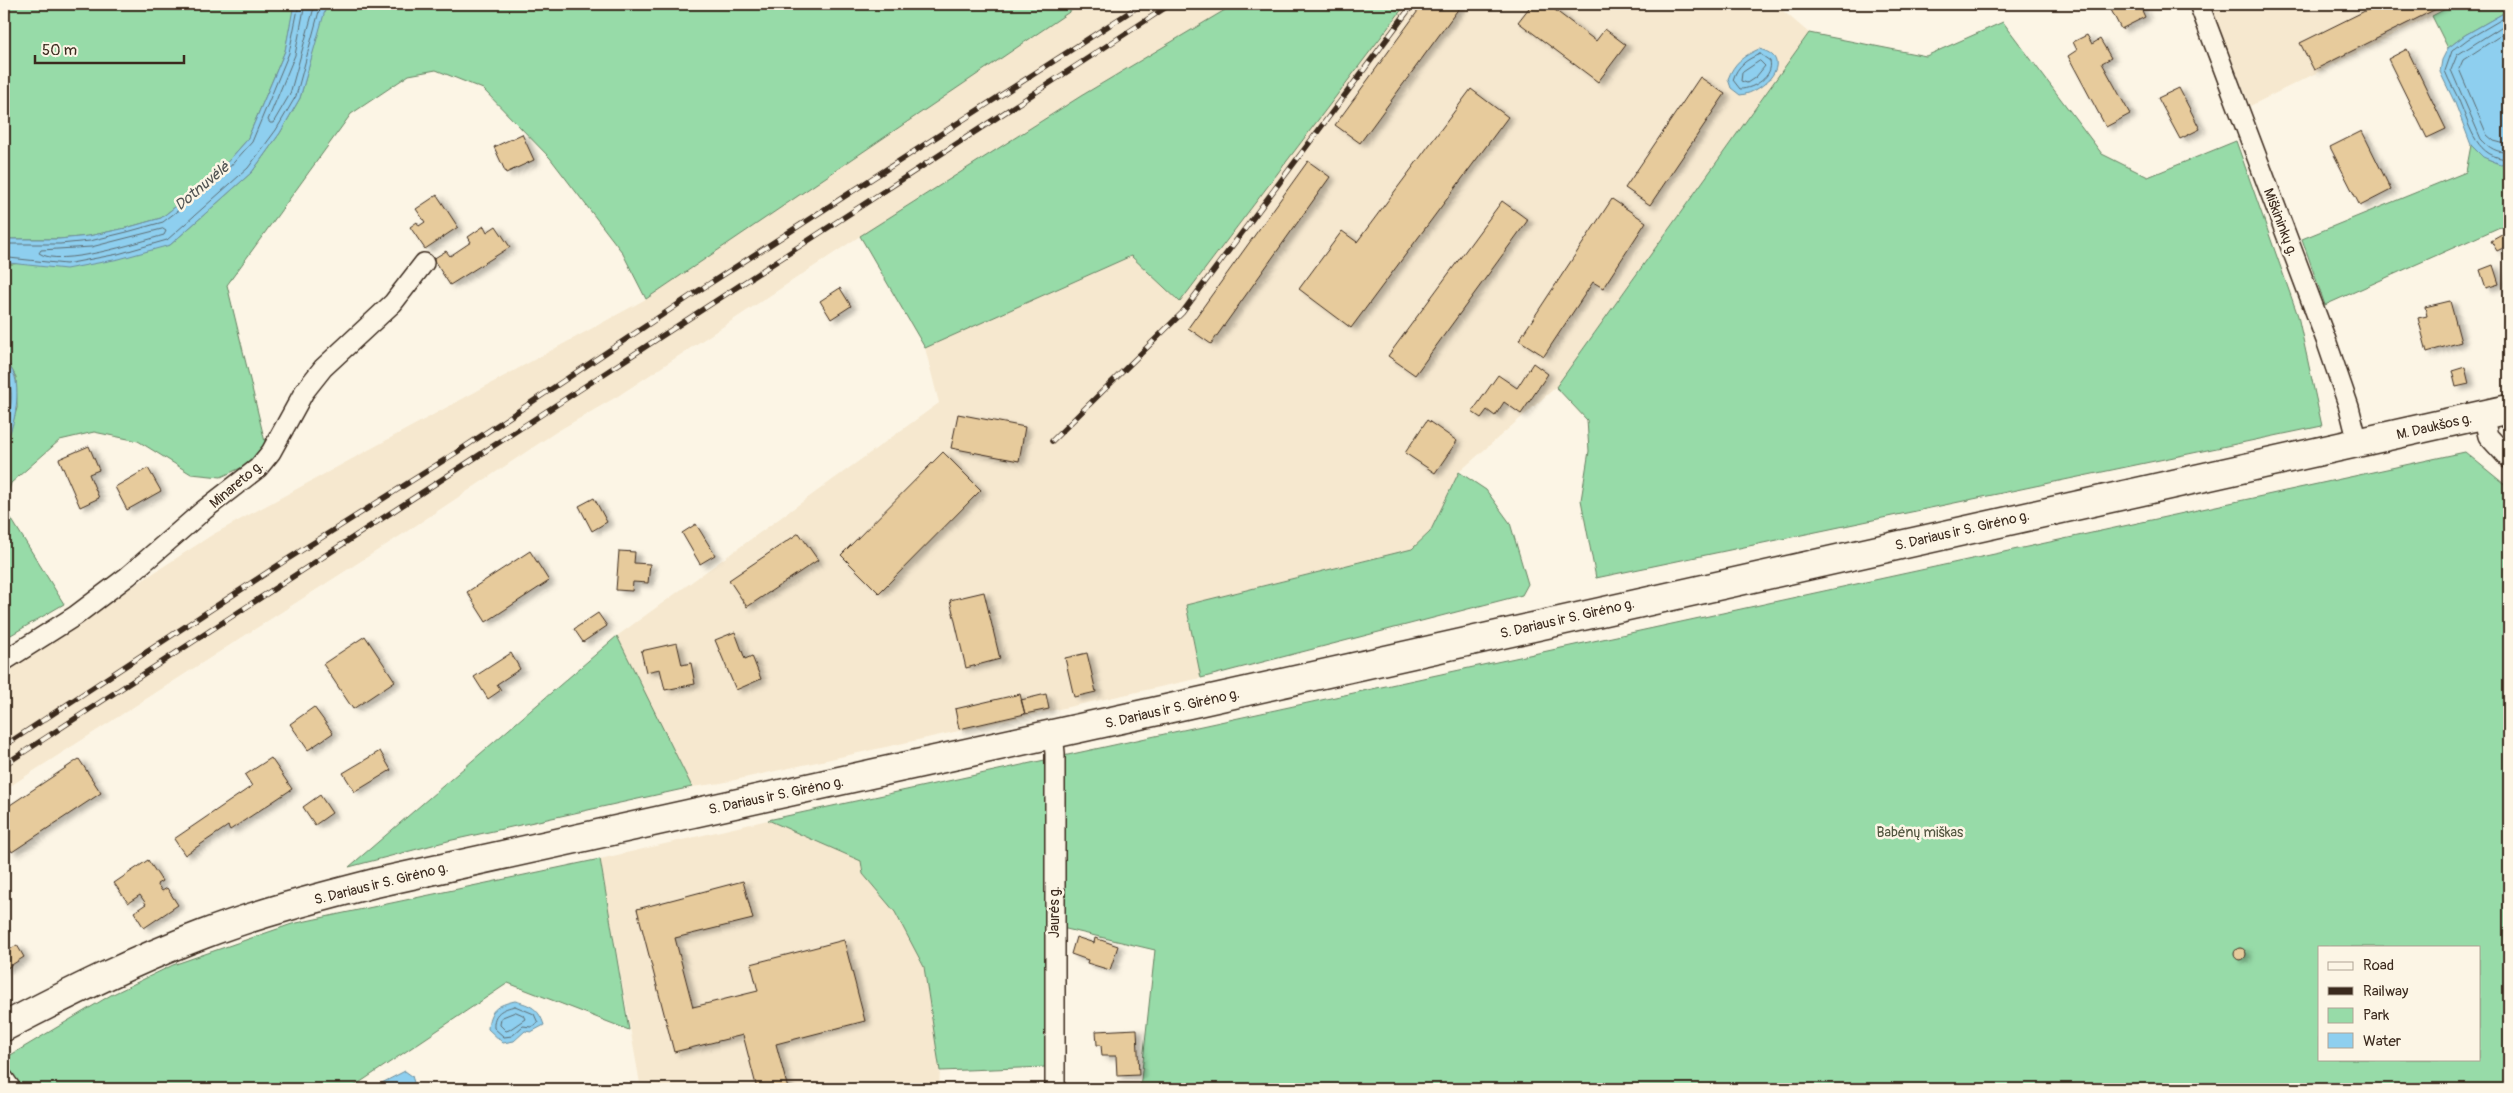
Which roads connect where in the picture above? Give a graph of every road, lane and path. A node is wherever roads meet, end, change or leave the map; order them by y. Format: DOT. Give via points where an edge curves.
graph roads {
  1 [pos="2199,4"];
  2 [pos="424,263"];
  3 [pos="2509,409"];
  4 [pos="2482,415"];
  5 [pos="2358,442"];
  6 [pos="2509,459"];
  7 [pos="4,661"];
  8 [pos="1053,734"];
  9 [pos="4,1027"];
  10 [pos="4,1079"];
  11 [pos="11,1089"];
  12 [pos="1055,1089"];
  1 -- 5 [label="street, Miškininkų g." via="2326,340"];
  2 -- 7 [label="street, Minareto g." via="393,303 323,368 304,392 272,452 258,468 128,576 75,616"];
  3 -- 4 [label="main road, M. Daukšos g."];
  4 -- 5 [label="main road, M. Daukšos g."];
  4 -- 6 [label="street" via="2488,436"];
  5 -- 8 [label="main road, S. Dariaus ir S. Girėno g."];
  8 -- 9 [label="main road, S. Dariaus ir S. Girėno g." via="375,883 281,908 139,960"];
  8 -- 12 [label="street, Jaurės g."];
  10 -- 11 [label="street"];
}
